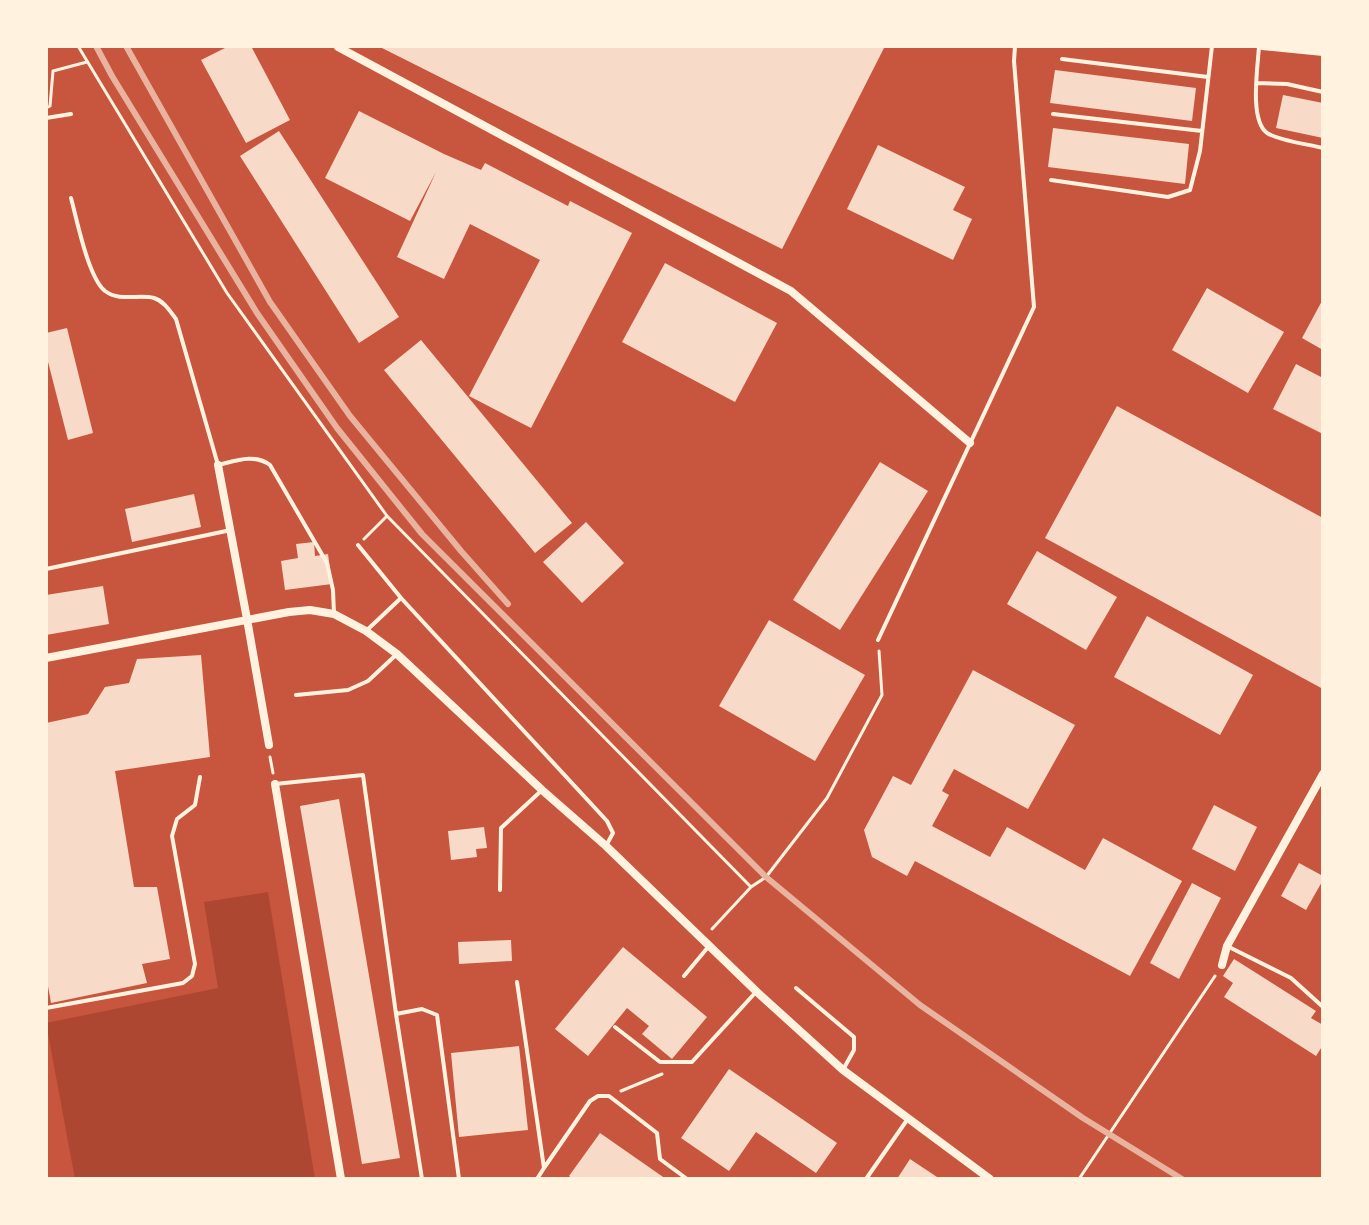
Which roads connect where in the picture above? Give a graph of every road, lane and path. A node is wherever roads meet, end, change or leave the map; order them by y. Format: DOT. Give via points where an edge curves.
graph roads {
  1 [pos="78,46"];
  2 [pos="1015,46"];
  3 [pos="1212,46"];
  4 [pos="1261,46"];
  5 [pos="338,47"];
  6 [pos="1323,52"];
  7 [pos="1062,59"];
  8 [pos="87,62"];
  9 [pos="1208,77"];
  10 [pos="1256,83"];
  11 [pos="1323,92"];
  12 [pos="46,109"];
  13 [pos="71,114"];
  14 [pos="1053,114"];
  15 [pos="46,118"];
  16 [pos="1202,131"];
  17 [pos="1323,148"];
  18 [pos="1051,180"];
  19 [pos="71,198"];
  20 [pos="970,443"];
  21 [pos="218,465"];
  22 [pos="387,516"];
  23 [pos="231,530"];
  24 [pos="358,545"];
  25 [pos="46,569"];
  26 [pos="401,598"];
  27 [pos="334,614"];
  28 [pos="247,619"];
  29 [pos="366,631"];
  30 [pos="878,640"];
  31 [pos="397,654"];
  32 [pos="46,658"];
  33 [pos="296,695"];
  34 [pos="269,745"];
  35 [pos="1323,774"];
  36 [pos="200,777"];
  37 [pos="275,784"];
  38 [pos="542,790"];
  39 [pos="606,846"];
  40 [pos="751,887"];
  41 [pos="500,890"];
  42 [pos="712,929"];
  43 [pos="709,946"];
  44 [pos="1227,946"];
  45 [pos="1222,965"];
  46 [pos="684,976"];
  47 [pos="517,982"];
  48 [pos="796,988"];
  49 [pos="757,992"];
  50 [pos="1323,1007"];
  51 [pos="46,1008"];
  52 [pos="396,1014"];
  53 [pos="615,1027"];
  54 [pos="843,1070"];
  55 [pos="664,1073"];
  56 [pos="609,1096"];
  57 [pos="908,1118"];
  58 [pos="544,1168"];
  59 [pos="341,1179"];
  60 [pos="422,1179"];
  61 [pos="459,1179"];
  62 [pos="537,1179"];
  63 [pos="687,1179"];
  64 [pos="866,1179"];
  65 [pos="990,1179"];
  66 [pos="1079,1179"];
  1 -- 8 [label="path"];
  2 -- 20 [label="lane" via="1034,307"];
  3 -- 9 [label="lane"];
  4 -- 6 [label="street"];
  4 -- 10 [label="lane"];
  5 -- 20 [label="street" via="791,291"];
  7 -- 9 [label="lane"];
  8 -- 12 [label="path" via="53,71"];
  8 -- 22 [label="path" via="227,293"];
  9 -- 16 [label="lane"];
  10 -- 11 [label="lane"];
  10 -- 17 [label="lane" via="1261,127 1270,135"];
  13 -- 15 [label="lane"];
  14 -- 16 [label="lane"];
  16 -- 18 [label="lane" via="1190,190 1168,197"];
  19 -- 21 [label="lane" via="98,283 120,297 154,298 176,319"];
  20 -- 30 [label="lane"];
  21 -- 23 [label="street"];
  21 -- 27 [label="lane" via="250,458 270,465 327,563"];
  22 -- 24 [label="path"];
  22 -- 40 [label="path"];
  23 -- 25 [label="lane"];
  23 -- 28 [label="street"];
  24 -- 26 [label="lane"];
  26 -- 29 [label="lane"];
  26 -- 39 [label="lane" via="607,821 613,833"];
  27 -- 28 [label="street" via="299,611"];
  27 -- 29 [label="street"];
  28 -- 32 [label="street"];
  28 -- 34 [label="street"];
  29 -- 31 [label="street"];
  30 -- 40 [label="path" via="882,695 827,798 766,877"];
  31 -- 33 [label="lane" via="368,681 348,690"];
  31 -- 38 [label="street"];
  34 -- 37 [label="path"];
  35 -- 44 [label="street"];
  36 -- 51 [label="lane" via="195,805 177,819 172,836 195,964 192,976 183,983"];
  37 -- 52 [label="lane" via="363,775"];
  37 -- 59 [label="street"];
  38 -- 39 [label="street"];
  38 -- 41 [label="lane" via="501,828"];
  39 -- 43 [label="street"];
  40 -- 42 [label="path"];
  43 -- 46 [label="lane"];
  43 -- 49 [label="street"];
  44 -- 45 [label="street"];
  44 -- 50 [label="lane" via="1291,978"];
  45 -- 66 [label="path"];
  47 -- 58 [label="lane"];
  48 -- 54 [label="lane" via="854,1037 854,1050"];
  49 -- 53 [label="lane" via="692,1062 660,1062"];
  49 -- 54 [label="street"];
  52 -- 60 [label="lane"];
  52 -- 61 [label="lane" via="422,1009 437,1015"];
  54 -- 57 [label="street"];
  55 -- 56 [label="path"];
  56 -- 58 [label="lane" via="590,1101"];
  56 -- 63 [label="lane" via="657,1133 660,1159"];
  57 -- 64 [label="lane"];
  57 -- 65 [label="street"];
  58 -- 62 [label="lane"];
}
